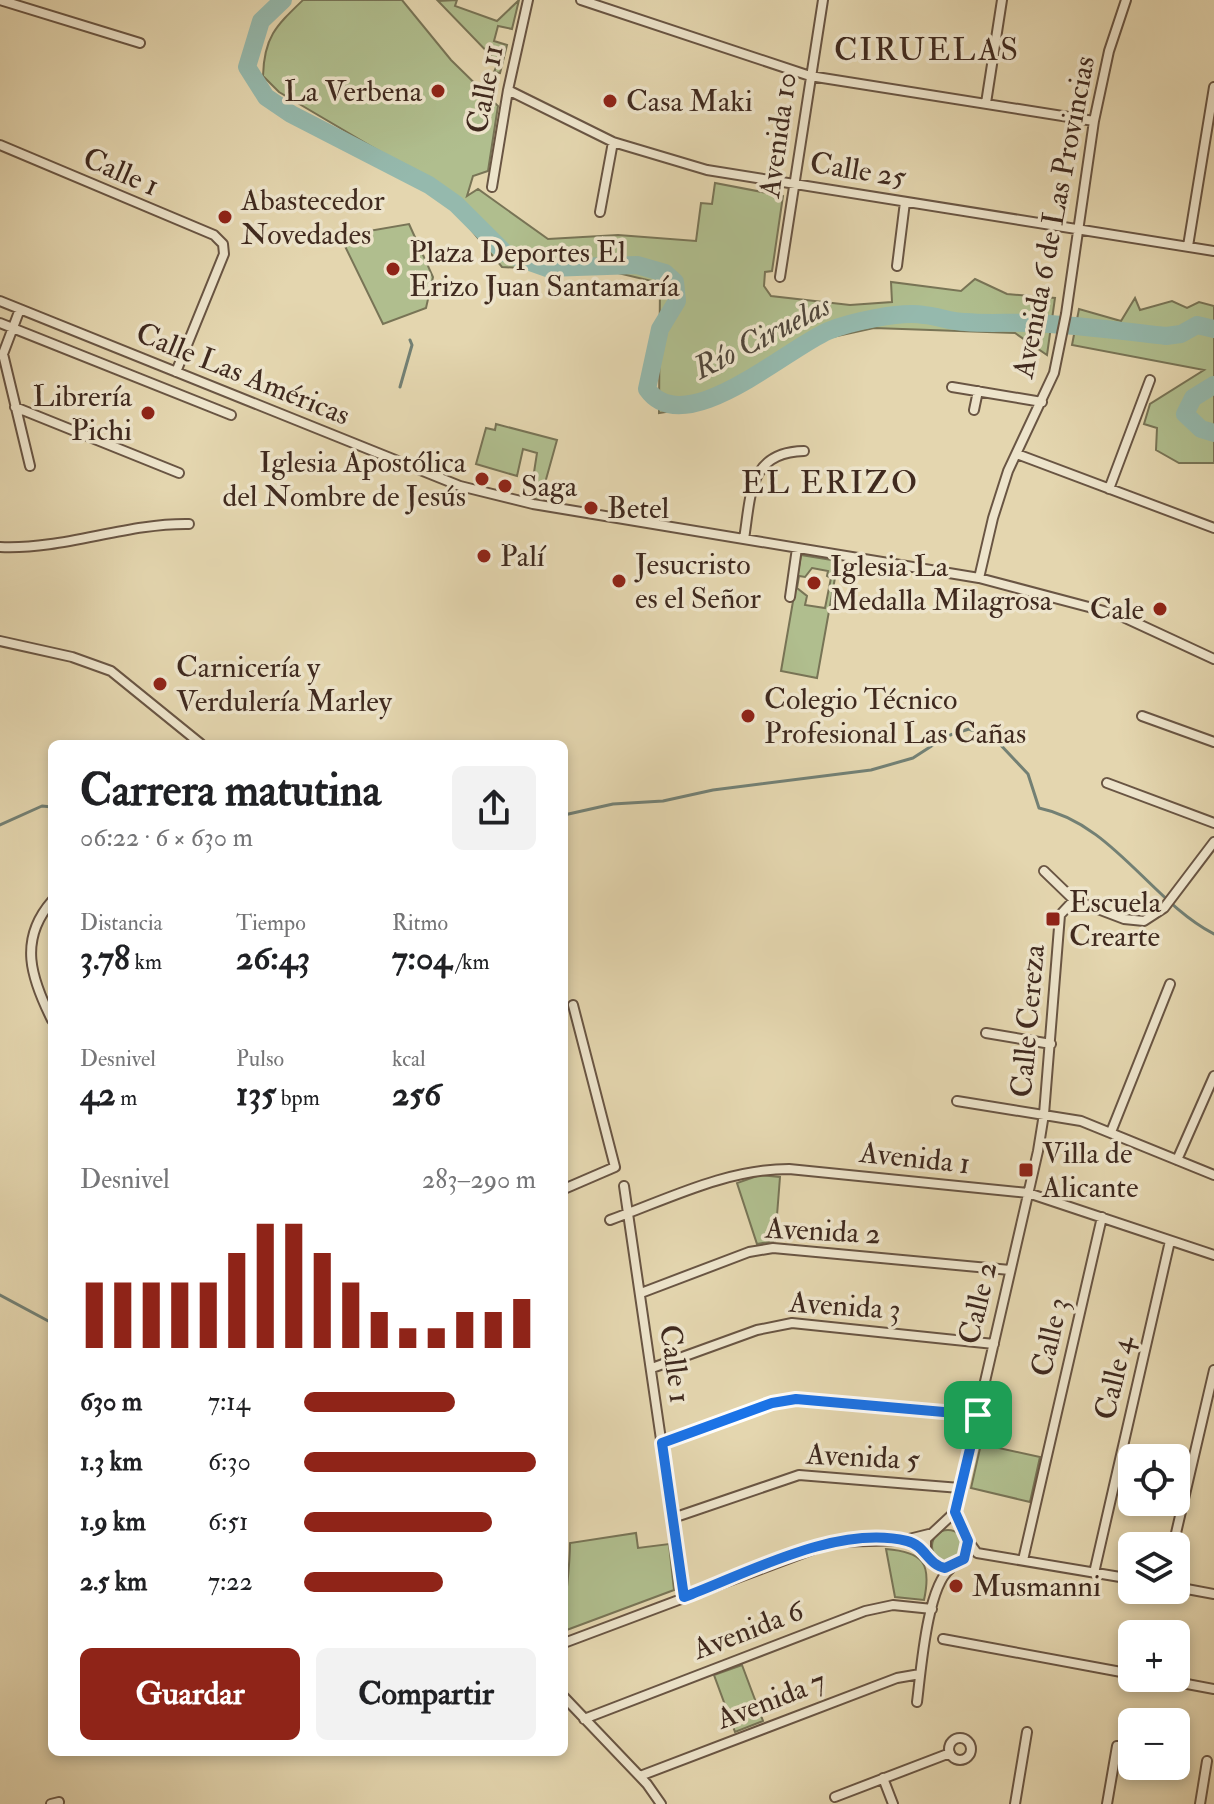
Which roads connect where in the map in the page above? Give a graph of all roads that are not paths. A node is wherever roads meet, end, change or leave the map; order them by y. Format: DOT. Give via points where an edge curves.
graph roads {
  1 [pos="0,0"];
  2 [pos="528,0"];
  3 [pos="581,0"];
  4 [pos="823,0"];
  5 [pos="1002,0"];
  6 [pos="1126,0"];
  7 [pos="140,43"];
  8 [pos="810,76"];
  9 [pos="1214,87"];
  10 [pos="508,90"];
  11 [pos="986,103"];
  12 [pos="1094,121"];
  13 [pos="613,142"];
  14 [pos="0,145"];
  15 [pos="795,185"];
  16 [pos="492,187"];
  17 [pos="905,202"];
  18 [pos="600,212"];
  19 [pos="1078,228"];
  20 [pos="1188,246"];
  21 [pos="1214,251"];
  22 [pos="897,266"];
  23 [pos="780,277"];
  24 [pos="0,301"];
  25 [pos="20,309"];
  26 [pos="0,323"];
  27 [pos="11,328"];
  28 [pos="143,359"];
  29 [pos="176,372"];
  30 [pos="136,376"];
  31 [pos="1150,380"];
  32 [pos="952,387"];
  33 [pos="978,391"];
  34 [pos="1042,402"];
  35 [pos="15,407"];
  36 [pos="974,410"];
  37 [pos="231,415"];
  38 [pos="804,451"];
  39 [pos="1017,454"];
  40 [pos="30,466"];
  41 [pos="179,473"];
  42 [pos="1109,489"];
  43 [pos="189,524"];
  44 [pos="1214,528"];
  45 [pos="744,539"];
  46 [pos="0,547"];
  47 [pos="797,548"];
  48 [pos="979,578"];
  49 [pos="790,597"];
  50 [pos="0,641"];
  51 [pos="1214,659"];
  52 [pos="1142,716"];
  53 [pos="196,740"];
  54 [pos="1214,742"];
  55 [pos="1107,783"];
  56 [pos="1214,823"];
  57 [pos="1214,842"];
  58 [pos="1044,871"];
  59 [pos="1074,900"];
  60 [pos="48,906"];
  61 [pos="1170,984"];
  62 [pos="573,1005"];
  63 [pos="48,1010"];
  64 [pos="986,1033"];
  65 [pos="1051,1044"];
  66 [pos="1214,1076"];
  67 [pos="957,1101"];
  68 [pos="1044,1114"];
  69 [pos="1111,1132"];
  70 [pos="1038,1151"];
  71 [pos="1177,1160"];
  72 [pos="1214,1175"];
  73 [pos="624,1186"];
  74 [pos="568,1187"];
  75 [pos="1028,1193"];
  76 [pos="629,1213"];
  77 [pos="1102,1217"];
  78 [pos="610,1220"];
  79 [pos="1170,1241"];
  80 [pos="1214,1255"];
  81 [pos="1010,1270"];
  82 [pos="641,1293"];
  83 [pos="994,1344"];
  84 [pos="652,1368"];
  85 [pos="1214,1370"];
  86 [pos="978,1415"];
  87 [pos="662,1443"];
  88 [pos="960,1488"];
  89 [pos="955,1512"];
  90 [pos="673,1518"];
  91 [pos="939,1527"];
  92 [pos="962,1530"];
  93 [pos="1176,1532"];
  94 [pos="929,1534"];
  95 [pos="905,1540"];
  96 [pos="968,1541"];
  97 [pos="926,1552"];
  98 [pos="977,1553"];
  99 [pos="964,1559"];
  100 [pos="1023,1560"];
  101 [pos="935,1564"];
  102 [pos="952,1567"];
  103 [pos="1094,1573"];
  104 [pos="1118,1577"];
  105 [pos="941,1578"];
  106 [pos="1190,1590"];
  107 [pos="1214,1594"];
  108 [pos="684,1597"];
  109 [pos="932,1609"];
  110 [pos="943,1639"];
  111 [pos="568,1641"];
  112 [pos="1118,1671"];
  113 [pos="920,1674"];
  114 [pos="1190,1685"];
  115 [pos="1214,1689"];
  116 [pos="568,1701"];
  117 [pos="917,1702"];
  118 [pos="584,1719"];
  119 [pos="1027,1732"];
  120 [pos="1117,1746"];
  121 [pos="950,1753"];
  122 [pos="1207,1761"];
  123 [pos="640,1776"];
  124 [pos="883,1778"];
  125 [pos="835,1797"];
  126 [pos="661,1804"];
  127 [pos="893,1804"];
  128 [pos="1015,1804"];
  129 [pos="1107,1804"];
  130 [pos="1200,1804"];
  1 -- 7 [label="street"];
  2 -- 10 [label="street, Calle 11"];
  3 -- 8 [label="street"];
  4 -- 8 [label="street, Avenida 10"];
  5 -- 11 [label="street"];
  6 -- 12 [label="street, Avenida 6 de Las Provincias"];
  8 -- 11 [label="street"];
  8 -- 15 [label="street, Avenida 10"];
  9 -- 20 [label="street"];
  10 -- 13 [label="street, Calle 25"];
  10 -- 16 [label="street, Calle 11"];
  11 -- 12 [label="street"];
  12 -- 19 [label="street, Avenida 6 de Las Provincias"];
  13 -- 15 [label="street, Calle 25" via="707,170"];
  13 -- 18 [label="street"];
  14 -- 29 [label="street, Calle 1" via="214,235 223,244 224,254"];
  15 -- 17 [label="street, Calle 25"];
  15 -- 23 [label="street, Avenida 10"];
  17 -- 19 [label="street, Calle 25"];
  17 -- 22 [label="street"];
  19 -- 20 [label="street, Calle 25"];
  19 -- 34 [label="street, Avenida 6 de Las Provincias" via="1060,344"];
  20 -- 21 [label="street, Calle 25"];
  24 -- 25 [label="street, Calle Las Américas"];
  25 -- 27 [label="street"];
  25 -- 28 [label="street, Calle Las Américas"];
  26 -- 27 [label="street, Calle Las Américas"];
  27 -- 30 [label="street, Calle Las Américas"];
  27 -- 35 [label="street" via="3,354"];
  28 -- 29 [label="street, Calle Las Américas"];
  28 -- 30 [label="street"];
  29 -- 45 [label="street, Calle Las Américas" via="460,486 533,504"];
  30 -- 37 [label="street, Calle Las Américas"];
  31 -- 42 [label="street"];
  32 -- 33 [label="street"];
  33 -- 34 [label="street"];
  33 -- 36 [label="street"];
  34 -- 39 [label="street, Avenida 6 de Las Provincias"];
  35 -- 40 [label="street"];
  35 -- 41 [label="street"];
  38 -- 45 [label="street" via="781,454 759,471"];
  39 -- 42 [label="street"];
  39 -- 48 [label="street, Avenida 6 de Las Provincias" via="993,518"];
  42 -- 44 [label="street"];
  43 -- 46 [label="street" via="152,523 35,546"];
  45 -- 47 [label="street, Calle Las Américas"];
  47 -- 48 [label="street, Calle Las Américas"];
  47 -- 49 [label="street"];
  48 -- 51 [label="street, Calle Las Américas" via="1119,615"];
  50 -- 53 [label="street" via="111,671"];
  52 -- 54 [label="street"];
  55 -- 56 [label="street"];
  57 -- 59 [label="street" via="1153,918 1138,922"];
  58 -- 59 [label="street"];
  59 -- 65 [label="street, Calle Cereza" via="1060,915"];
  60 -- 63 [label="street" via="30,940 30,968"];
  61 -- 69 [label="street"];
  62 -- 74 [label="street" via="615,1167"];
  64 -- 65 [label="street"];
  65 -- 68 [label="street, Calle Cereza"];
  66 -- 71 [label="street"];
  67 -- 68 [label="street"];
  68 -- 69 [label="street"];
  68 -- 70 [label="street, Calle Cereza"];
  69 -- 71 [label="street"];
  70 -- 75 [label="street, Calle 2"];
  71 -- 72 [label="street"];
  73 -- 76 [label="street, Calle 1"];
  75 -- 76 [label="street, Avenida 1" via="764,1169"];
  75 -- 77 [label="street, Avenida 1"];
  75 -- 81 [label="street, Calle 2"];
  76 -- 78 [label="street, Avenida 1"];
  76 -- 82 [label="street, Calle 1"];
  77 -- 79 [label="street, Avenida 1"];
  77 -- 100 [label="street, Calle 3"];
  79 -- 80 [label="street, Avenida 1"];
  79 -- 103 [label="street, Calle 4"];
  81 -- 82 [label="street, Avenida 2" via="773,1248"];
  81 -- 83 [label="street, Calle 2"];
  82 -- 84 [label="street, Calle 1"];
  83 -- 84 [label="street, Avenida 3" via="792,1323 757,1330"];
  83 -- 86 [label="street, Calle 2"];
  84 -- 87 [label="street, Calle 1"];
  85 -- 93 [label="street"];
  86 -- 87 [label="street" via="796,1399"];
  86 -- 88 [label="street, Calle 2"];
  87 -- 90 [label="street, Calle 1"];
  88 -- 89 [label="street, Calle 2"];
  88 -- 90 [label="street, Avenida 5" via="799,1475"];
  89 -- 91 [label="street"];
  89 -- 92 [label="street"];
  90 -- 108 [label="street, Calle 1"];
  91 -- 92 [label="street"];
  91 -- 94 [label="street"];
  92 -- 96 [label="street"];
  94 -- 95 [label="street"];
  94 -- 97 [label="street"];
  95 -- 97 [label="street"];
  95 -- 108 [label="street" via="833,1542"];
  96 -- 98 [label="street"];
  96 -- 99 [label="street"];
  97 -- 101 [label="street"];
  98 -- 99 [label="street"];
  98 -- 100 [label="street"];
  99 -- 102 [label="street"];
  100 -- 103 [label="street"];
  101 -- 102 [label="street"];
  101 -- 105 [label="street"];
  102 -- 105 [label="street"];
  103 -- 104 [label="street"];
  105 -- 109 [label="street"];
  106 -- 107 [label="street"];
  108 -- 111 [label="street"];
  109 -- 113 [label="street"];
  109 -- 118 [label="street, Avenida 6" via="893,1605 865,1611"];
  110 -- 112 [label="street"];
  113 -- 117 [label="street"];
  113 -- 123 [label="street, Avenida 7" via="897,1678"];
  114 -- 115 [label="street"];
  116 -- 118 [label="street"];
  118 -- 123 [label="street"];
  119 -- 128 [label="street"];
  120 -- 129 [label="street"];
  121 -- 124 [label="street"];
  122 -- 130 [label="street"];
  123 -- 126 [label="street"];
  124 -- 125 [label="street"];
  124 -- 127 [label="street"];
}
